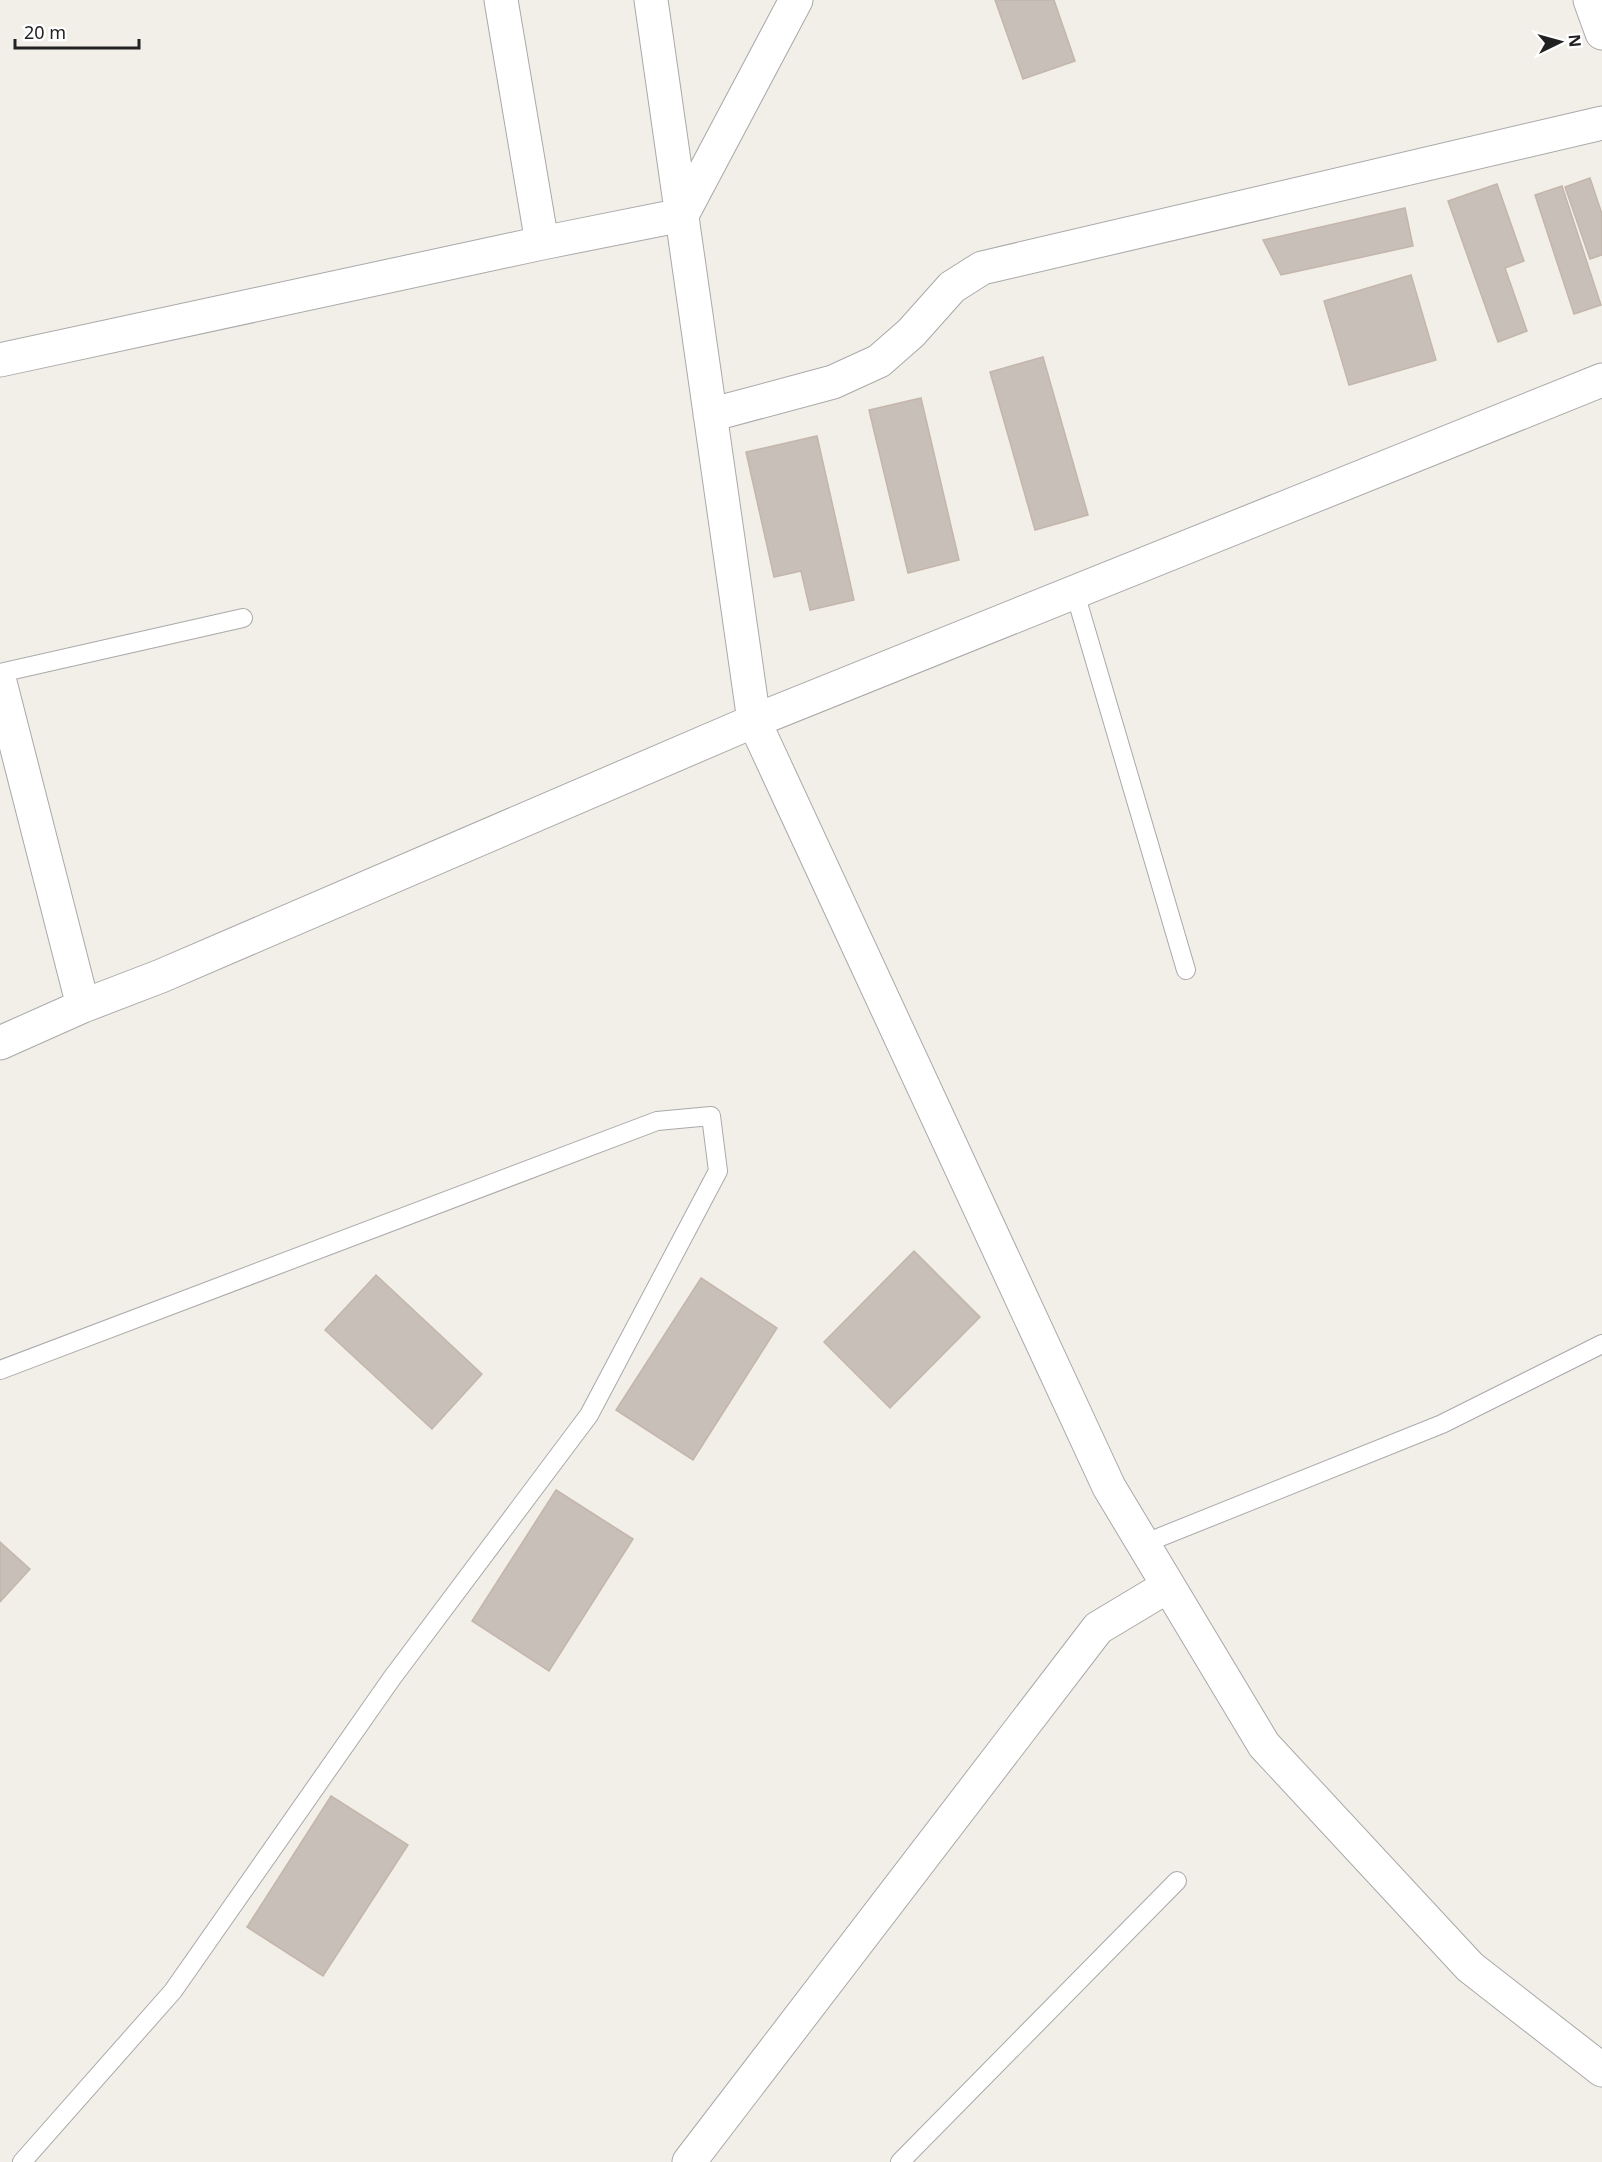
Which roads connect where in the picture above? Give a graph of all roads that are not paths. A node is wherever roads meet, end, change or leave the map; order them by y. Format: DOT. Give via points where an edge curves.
graph roads {
  1 [pos="501,0"];
  2 [pos="651,0"];
  3 [pos="796,0"];
  4 [pos="1590,0"];
  5 [pos="1602,33"];
  6 [pos="1602,123"];
  7 [pos="682,215"];
  8 [pos="542,243"];
  9 [pos="0,360"];
  10 [pos="1602,380"];
  11 [pos="711,415"];
  12 [pos="1076,592"];
  13 [pos="243,618"];
  14 [pos="0,673"];
  15 [pos="0,682"];
  16 [pos="754,721"];
  17 [pos="1186,970"];
  18 [pos="83,1006"];
  19 [pos="0,1042"];
  20 [pos="1602,1344"];
  21 [pos="0,1371"];
  22 [pos="1143,1544"];
  23 [pos="1168,1586"];
  24 [pos="1177,1881"];
  25 [pos="1602,2070"];
  26 [pos="22,2162"];
  27 [pos="689,2162"];
  28 [pos="900,2162"];
  1 -- 8 [label="street"];
  2 -- 7 [label="street"];
  3 -- 7 [label="street"];
  4 -- 5 [label="street"];
  6 -- 11 [label="street" via="982,268 952,286 911,333 879,361 833,382"];
  7 -- 8 [label="street"];
  7 -- 11 [label="street"];
  8 -- 9 [label="street"];
  10 -- 12 [label="street"];
  11 -- 16 [label="street"];
  12 -- 16 [label="street"];
  12 -- 17 [label="lane"];
  13 -- 14 [label="lane"];
  15 -- 18 [label="street"];
  16 -- 18 [label="street"];
  16 -- 22 [label="street" via="1108,1487"];
  18 -- 19 [label="street"];
  20 -- 22 [label="lane" via="1442,1424"];
  21 -- 26 [label="lane" via="657,1121 711,1116 718,1171 589,1415 392,1678 173,1992"];
  22 -- 23 [label="street"];
  23 -- 25 [label="street" via="1264,1745 1470,1967"];
  23 -- 27 [label="street" via="1098,1628"];
  24 -- 28 [label="lane"];
}
